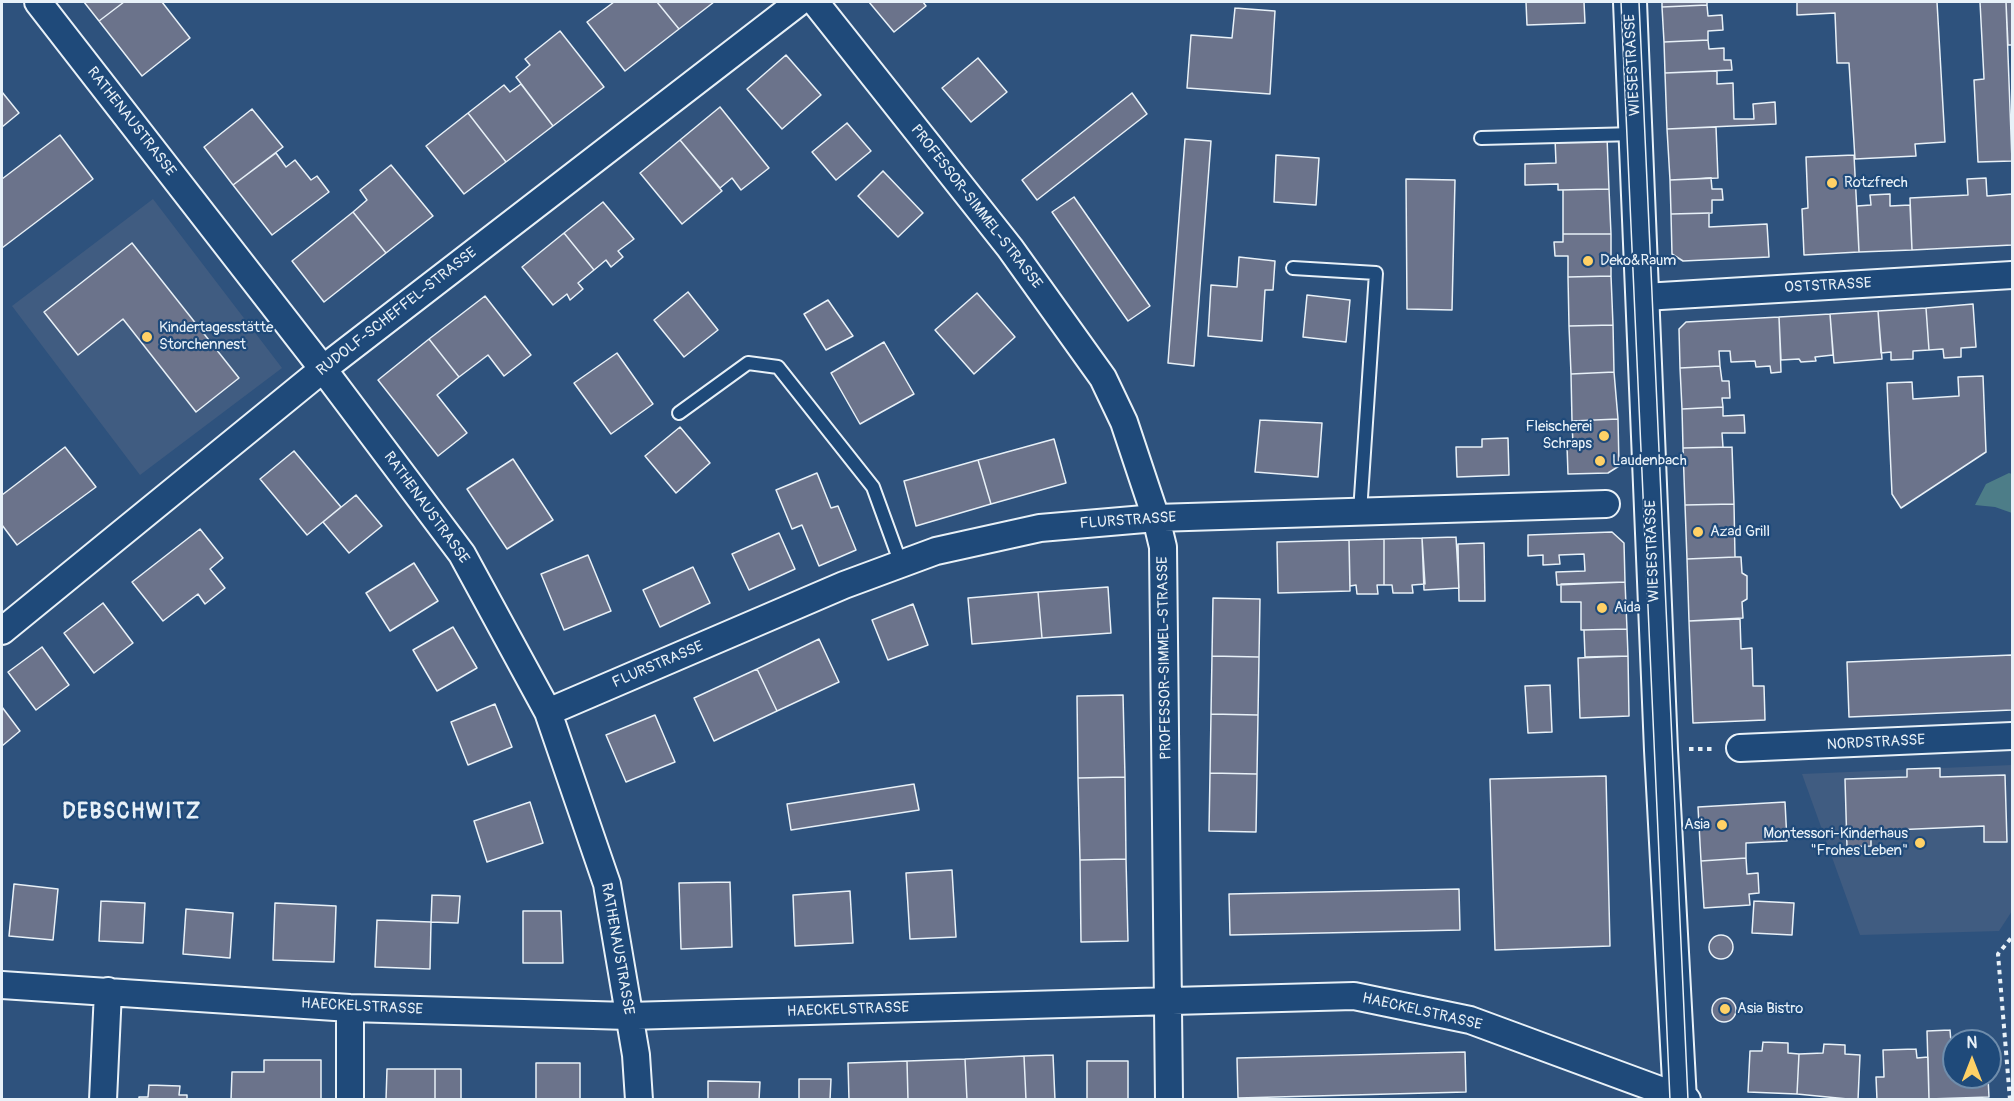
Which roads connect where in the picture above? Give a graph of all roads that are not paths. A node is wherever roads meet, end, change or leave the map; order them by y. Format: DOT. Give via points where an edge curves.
graph roads {
  1 [pos="38,2"];
  2 [pos="799,2"];
  3 [pos="815,2"];
  4 [pos="1630,2"];
  5 [pos="1636,134"];
  6 [pos="1481,138"];
  7 [pos="1293,268"];
  8 [pos="2013,276"];
  9 [pos="1644,297"];
  10 [pos="323,369"];
  11 [pos="679,413"];
  12 [pos="1606,504"];
  13 [pos="1360,512"];
  14 [pos="1156,518"];
  15 [pos="902,564"];
  16 [pos="2,632"];
  17 [pos="549,712"];
  18 [pos="2013,736"];
  19 [pos="1740,748"];
  20 [pos="2,985"];
  21 [pos="108,991"];
  22 [pos="1168,1001"];
  23 [pos="350,1008"];
  24 [pos="628,1016"];
  25 [pos="1682,1098"];
  26 [pos="103,1100"];
  27 [pos="350,1100"];
  28 [pos="639,1100"];
  29 [pos="1169,1100"];
  1 -- 10 [label="street, RATHENAUSTRASSE"];
  2 -- 10 [label="street, RUDOLF-SCHEFFEL-STRASSE"];
  3 -- 14 [label="street, PROFESSOR-SIMMEL-STRASSE" via="1010,248 1102,378 1124,422"];
  4 -- 5 [label="street, WIESESTRASSE"];
  5 -- 6 [label="lane"];
  5 -- 9 [label="street, WIESESTRASSE"];
  7 -- 13 [label="lane" via="1376,273"];
  8 -- 9 [label="street, OSTSTRASSE"];
  9 -- 25 [label="street, WIESESTRASSE" via="1661,750"];
  10 -- 16 [label="street, RUDOLF-SCHEFFEL-STRASSE"];
  10 -- 17 [label="street, RATHENAUSTRASSE" via="462,554"];
  11 -- 15 [label="lane" via="748,363 778,367 873,488"];
  12 -- 13 [label="street, FLURSTRASSE"];
  13 -- 14 [label="street, FLURSTRASSE"];
  14 -- 15 [label="street, FLURSTRASSE" via="1040,528 936,551"];
  14 -- 22 [label="street, PROFESSOR-SIMMEL-STRASSE" via="1163,547"];
  15 -- 17 [label="street, FLURSTRASSE" via="844,585"];
  17 -- 24 [label="street, RATHENAUSTRASSE" via="607,884"];
  18 -- 19 [label="street, NORDSTRASSE"];
  20 -- 21 [label="street, HAECKELSTRASSE"];
  21 -- 23 [label="street, HAECKELSTRASSE"];
  21 -- 26 [label="street"];
  22 -- 24 [label="street, HAECKELSTRASSE"];
  22 -- 25 [label="street, HAECKELSTRASSE" via="1354,996 1470,1020"];
  22 -- 29 [label="street, PROFESSOR-SIMMEL-STRASSE"];
  23 -- 24 [label="street, HAECKELSTRASSE"];
  23 -- 27 [label="street"];
  24 -- 28 [label="street, RATHENAUSTRASSE"];
}
